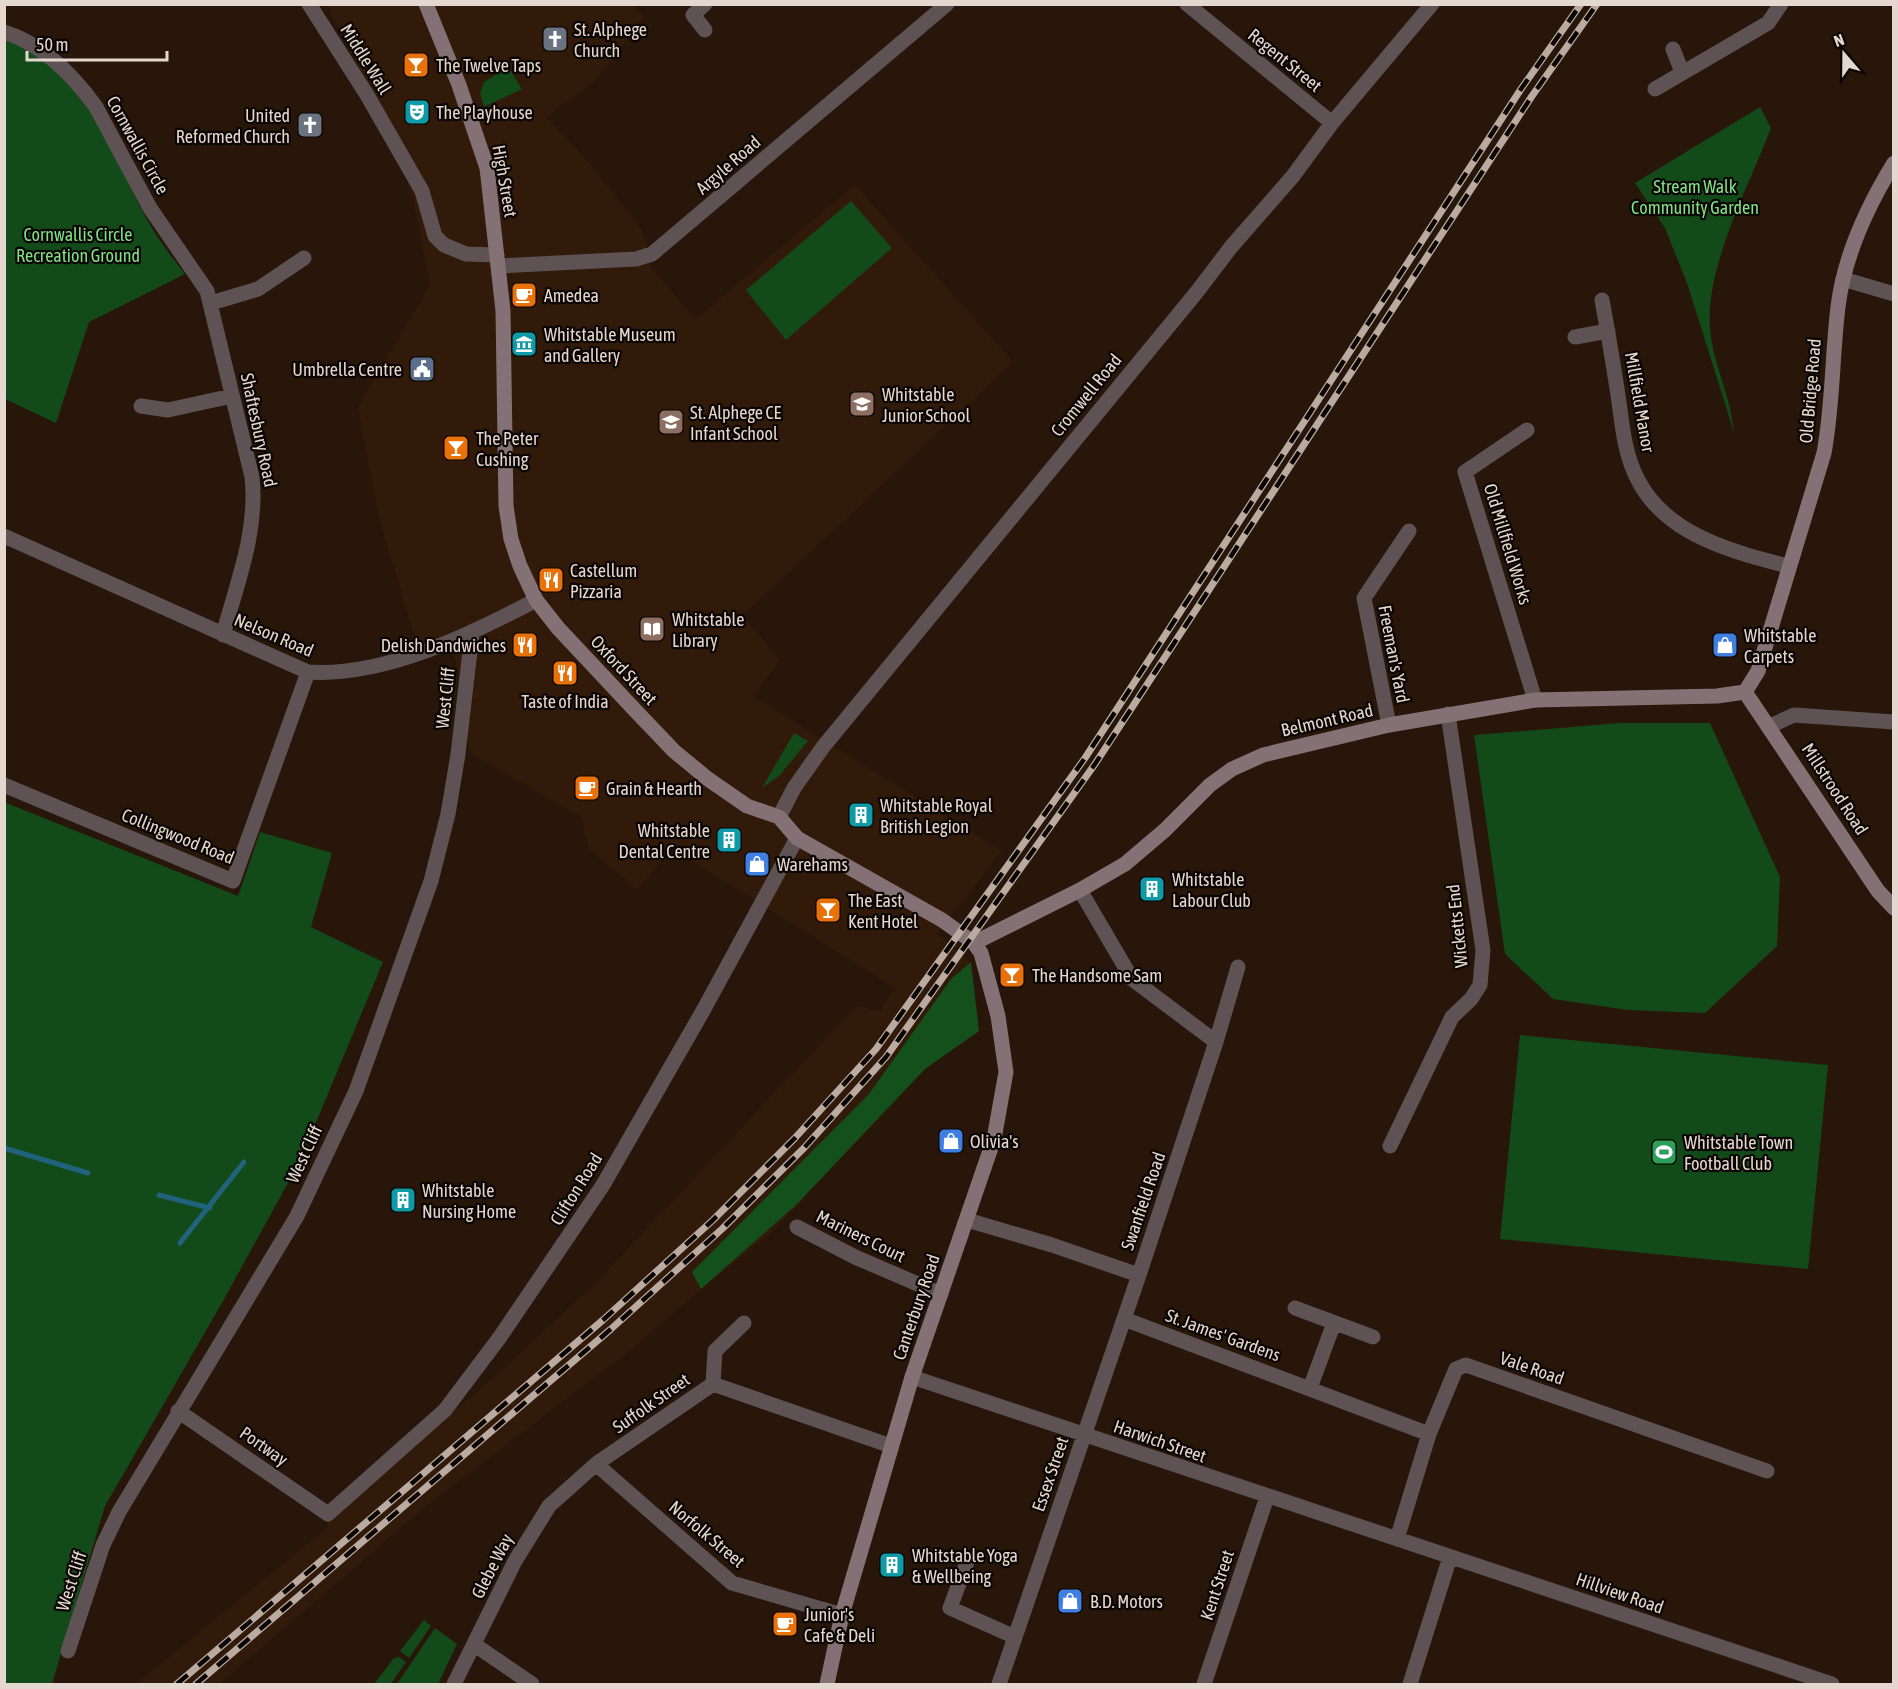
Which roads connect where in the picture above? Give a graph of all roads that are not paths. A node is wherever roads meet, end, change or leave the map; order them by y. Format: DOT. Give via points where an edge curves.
graph roads {
  1 [pos="309,4"];
  2 [pos="426,4"];
  3 [pos="705,4"];
  4 [pos="947,4"];
  5 [pos="1187,4"];
  6 [pos="1432,4"];
  7 [pos="1781,4"];
  8 [pos="705,30"];
  9 [pos="4,32"];
  10 [pos="1673,49"];
  11 [pos="1682,72"];
  12 [pos="1655,89"];
  13 [pos="1332,123"];
  14 [pos="1893,163"];
  15 [pos="304,258"];
  16 [pos="498,260"];
  17 [pos="1843,279"];
  18 [pos="1893,294"];
  19 [pos="1602,300"];
  20 [pos="210,303"];
  21 [pos="1608,331"];
  22 [pos="1575,337"];
  23 [pos="232,396"];
  24 [pos="141,406"];
  25 [pos="1527,430"];
  26 [pos="1409,531"];
  27 [pos="4,536"];
  28 [pos="1788,566"];
  29 [pos="536,600"];
  30 [pos="223,634"];
  31 [pos="471,634"];
  32 [pos="308,672"];
  33 [pos="1745,692"];
  34 [pos="1535,700"];
  35 [pos="1448,714"];
  36 [pos="1893,722"];
  37 [pos="1389,725"];
  38 [pos="1770,726"];
  39 [pos="4,785"];
  40 [pos="779,817"];
  41 [pos="797,838"];
  42 [pos="1080,890"];
  43 [pos="1893,908"];
  44 [pos="974,943"];
  45 [pos="1238,967"];
  46 [pos="1216,1042"];
  47 [pos="1390,1146"];
  48 [pos="967,1220"];
  49 [pos="797,1227"];
  50 [pos="1138,1275"];
  51 [pos="941,1294"];
  52 [pos="1295,1308"];
  53 [pos="1124,1319"];
  54 [pos="744,1323"];
  55 [pos="1334,1323"];
  56 [pos="1373,1337"];
  57 [pos="912,1377"];
  58 [pos="713,1384"];
  59 [pos="1310,1388"];
  60 [pos="178,1411"];
  61 [pos="1429,1434"];
  62 [pos="1084,1436"];
  63 [pos="891,1446"];
  64 [pos="596,1464"];
  65 [pos="1767,1471"];
  66 [pos="1267,1497"];
  67 [pos="549,1506"];
  68 [pos="328,1514"];
  69 [pos="1397,1539"];
  70 [pos="1450,1557"];
  71 [pos="967,1562"];
  72 [pos="842,1615"];
  73 [pos="1015,1637"];
  74 [pos="474,1645"];
  75 [pos="68,1651"];
  76 [pos="454,1684"];
  77 [pos="532,1684"];
  78 [pos="827,1684"];
  79 [pos="999,1684"];
  80 [pos="1204,1684"];
  81 [pos="1410,1684"];
  82 [pos="1832,1684"];
  1 -- 16 [label="street, Middle Wall" via="422,191 435,236 444,245 466,254"];
  2 -- 16 [label="main road, High Street" via="487,168"];
  3 -- 8 [label="street" via="693,15"];
  4 -- 16 [label="street, Argyle Road" via="652,254 636,259"];
  5 -- 13 [label="street, Regent Street"];
  6 -- 13 [label="street, Cromwell Road"];
  7 -- 11 [label="street" via="1768,23"];
  9 -- 20 [label="street, Cornwallis Circle" via="21,37 42,52 96,106 162,228 207,291"];
  10 -- 11 [label="street"];
  11 -- 12 [label="street"];
  13 -- 40 [label="street, Cromwell Road" via="1293,176 1230,247 1197,293 823,747"];
  14 -- 17 [label="main road, Old Bridge Road" via="1858,233"];
  15 -- 20 [label="street" via="258,289"];
  16 -- 29 [label="main road, Oxford Street" via="503,311 506,506 511,539"];
  17 -- 18 [label="street"];
  17 -- 28 [label="main road, Old Bridge Road" via="1827,441"];
  19 -- 21 [label="street, Millfield Manor"];
  20 -- 23 [label="street, Shaftesbury Road"];
  21 -- 22 [label="street, Millfield Manor"];
  21 -- 28 [label="street, Millfield Manor" via="1629,453 1648,496 1669,517 1694,533 1730,550"];
  23 -- 24 [label="street" via="168,410"];
  23 -- 30 [label="street, Shaftesbury Road" via="255,504"];
  25 -- 34 [label="street, Old Millfield Works" via="1465,472"];
  26 -- 37 [label="street, Freeman's Yard" via="1364,598"];
  27 -- 30 [label="street, Nelson Road"];
  28 -- 33 [label="main road, Old Bridge Road" via="1758,671"];
  29 -- 31 [label="street, Nelson Road"];
  29 -- 40 [label="main road, Oxford Street" via="674,751 747,806"];
  30 -- 32 [label="street, Nelson Road"];
  31 -- 32 [label="street, Nelson Road" via="372,667 338,674"];
  31 -- 60 [label="street, West Cliff" via="448,814 431,881 363,1071 297,1216"];
  32 -- 39 [label="street, Collingwood Road" via="232,881"];
  33 -- 34 [label="main road, Belmont Road"];
  33 -- 38 [label="main road, Millstrood Road"];
  34 -- 35 [label="main road, Belmont Road"];
  35 -- 37 [label="main road, Belmont Road"];
  35 -- 47 [label="street, Wicketts End" via="1483,950 1482,977 1477,992 1452,1017"];
  36 -- 38 [label="street" via="1794,715"];
  37 -- 42 [label="main road, Belmont Road" via="1263,755 1232,769 1125,864"];
  38 -- 43 [label="main road, Millstrood Road"];
  40 -- 41 [label="main road"];
  41 -- 44 [label="main road" via="942,920"];
  41 -- 68 [label="street, Clifton Road" via="603,1185 500,1337 445,1410"];
  42 -- 44 [label="main road, Belmont Road"];
  42 -- 46 [label="street" via="1132,979"];
  44 -- 48 [label="main road, Canterbury Road" via="981,953 998,1016 1006,1072 994,1139"];
  45 -- 46 [label="street, Swanfield Road"];
  46 -- 50 [label="street, Swanfield Road"];
  48 -- 50 [label="street, Swanfield Road"];
  48 -- 51 [label="main road, Canterbury Road"];
  49 -- 51 [label="street, Mariners Court"];
  50 -- 53 [label="street, Essex Street"];
  51 -- 57 [label="main road, Canterbury Road"];
  52 -- 55 [label="street"];
  53 -- 59 [label="street, St. James' Gardens"];
  53 -- 62 [label="street, Essex Street"];
  54 -- 58 [label="street" via="715,1351"];
  55 -- 56 [label="street"];
  55 -- 59 [label="street"];
  57 -- 62 [label="street, Harwich Street"];
  57 -- 63 [label="main road, Canterbury Road"];
  58 -- 63 [label="street, Suffolk Street"];
  58 -- 64 [label="street, Suffolk Street"];
  59 -- 61 [label="street, St. James' Gardens"];
  60 -- 68 [label="street, Portway"];
  60 -- 75 [label="street, West Cliff" via="103,1545"];
  61 -- 65 [label="street, Vale Road" via="1456,1369 1466,1365"];
  61 -- 69 [label="street, Vale Road"];
  62 -- 66 [label="street, Harwich Street"];
  62 -- 73 [label="street, Essex Street"];
  63 -- 72 [label="main road, Canterbury Road"];
  64 -- 67 [label="street, Suffolk Street"];
  64 -- 72 [label="street, Norfolk Street" via="732,1584"];
  66 -- 69 [label="street, Harwich Street"];
  66 -- 80 [label="street, Kent Street"];
  67 -- 74 [label="street, Glebe Way" via="515,1561"];
  69 -- 70 [label="street, Hillview Road"];
  70 -- 81 [label="street"];
  70 -- 82 [label="street, Hillview Road"];
  71 -- 73 [label="street" via="950,1608"];
  72 -- 78 [label="main road, Canterbury Road"];
  73 -- 79 [label="street, Essex Street"];
  74 -- 76 [label="street, Glebe Way"];
  74 -- 77 [label="street"];
}
